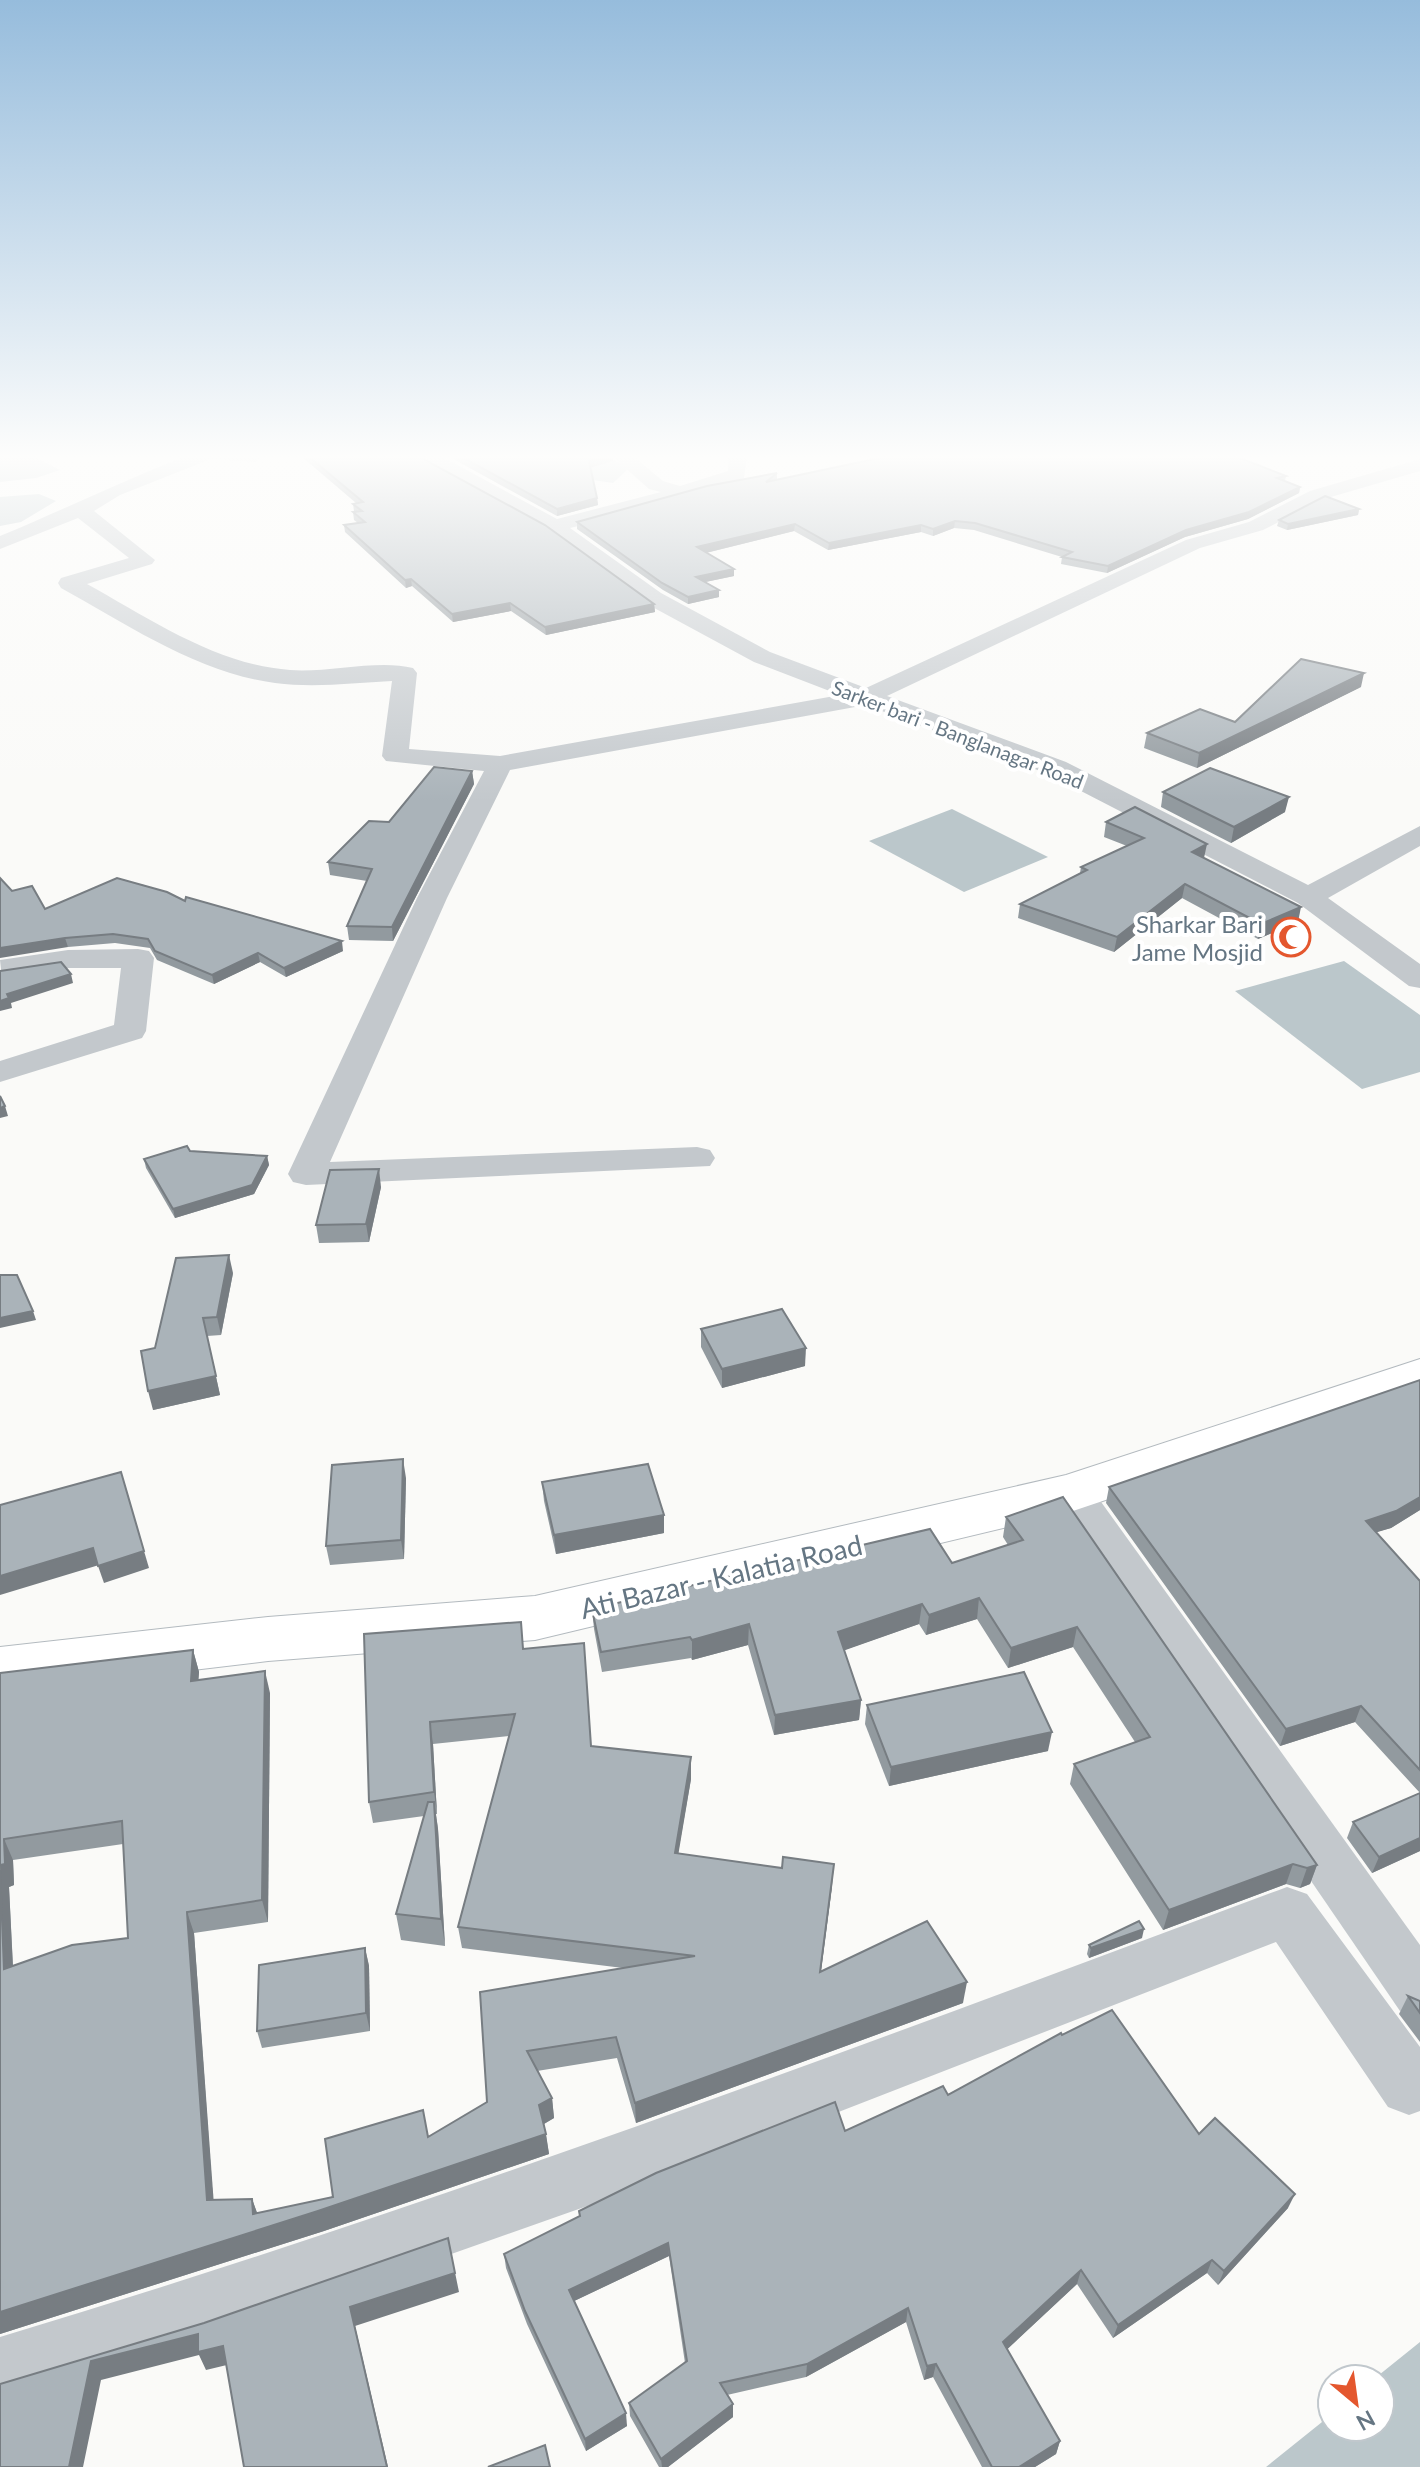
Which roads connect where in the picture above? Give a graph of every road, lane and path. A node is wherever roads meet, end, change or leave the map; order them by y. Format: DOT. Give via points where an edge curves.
graph roads {
  1 [pos="108,571"];
  2 [pos="616,571"];
  3 [pos="1135,571"];
  4 [pos="863,698"];
  5 [pos="500,764"];
  6 [pos="1420,834"];
  7 [pos="1308,897"];
  8 [pos="2,969"];
  9 [pos="1420,979"];
  10 [pos="0,1072"];
  11 [pos="697,1158"];
  12 [pos="1420,1376"];
  13 [pos="1070,1493"];
  14 [pos="0,1670"];
  15 [pos="1420,1992"];
  16 [pos="1420,2076"];
  17 [pos="0,2370"];
  1 -- 5 [label="street" via="69,583 154,629 253,671 298,677 405,673 395,756"];
  2 -- 4 [label="street, Sarker bari - Banglanagar Road" via="653,598 762,657"];
  3 -- 4 [label="street"];
  4 -- 5 [label="street"];
  4 -- 7 [label="street, Sarker bari - Banglanagar Road" via="1057,768"];
  5 -- 11 [label="street" via="432,898 306,1174"];
  6 -- 7 [label="street"];
  7 -- 9 [label="street, Sarker bari - Banglanagar Road"];
  8 -- 10 [label="street" via="68,959 138,958 130,1031"];
  12 -- 13 [label="main road, Ati Bazar - Kalatia Road"];
  13 -- 14 [label="main road, Ati Bazar - Kalatia Road" via="535,1618 268,1639"];
  13 -- 15 [label="street"];
  16 -- 17 [label="street" via="1409,2086 1287,1912 692,2139 211,2306"];
}
